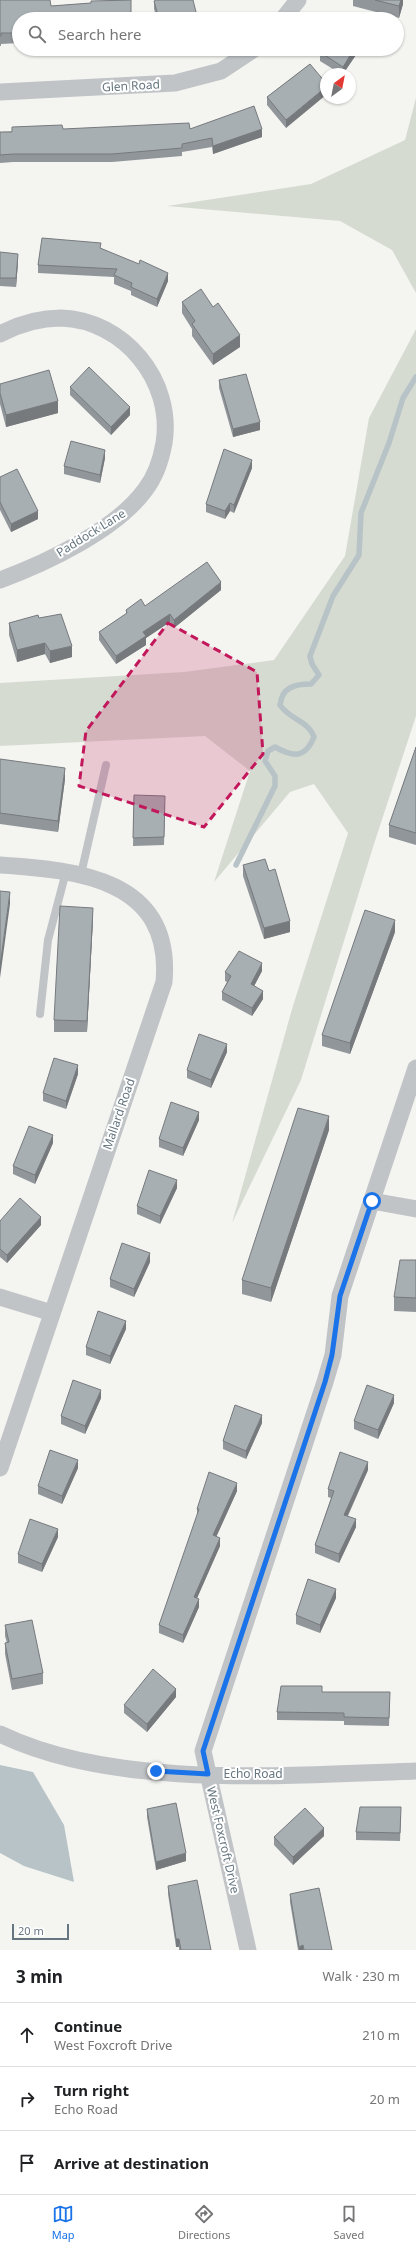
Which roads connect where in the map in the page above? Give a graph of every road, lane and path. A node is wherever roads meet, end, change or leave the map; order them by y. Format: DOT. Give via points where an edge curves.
graph roads {
  1 [pos="298,0"];
  2 [pos="289,12"];
  3 [pos="244,56"];
  4 [pos="0,92"];
  5 [pos="0,334"];
  6 [pos="0,580"];
  7 [pos="106,765"];
  8 [pos="0,866"];
  9 [pos="74,873"];
  10 [pos="40,1014"];
  11 [pos="416,1068"];
  12 [pos="372,1201"];
  13 [pos="416,1209"];
  14 [pos="0,1297"];
  15 [pos="52,1313"];
  16 [pos="0,1468"];
  17 [pos="0,1734"];
  18 [pos="416,1771"];
  19 [pos="208,1774"];
  20 [pos="248,1950"];
  1 -- 2 [label="street"];
  3 -- 4 [label="street, Glen Road" via="221,71 174,83"];
  5 -- 6 [label="street, Paddock Lane" via="36,320 60,318 95,326 116,336 142,361 152,376 161,398 165,433 155,474 132,507 120,518 72,547"];
  7 -- 9 [label="lane"];
  8 -- 9 [label="street, Mallard Road"];
  9 -- 10 [label="lane" via="48,940"];
  9 -- 15 [label="street, Mallard Road" via="99,879 120,888 137,900 157,927 164,948 165,967 164,982"];
  11 -- 12 [label="street, West Foxcroft Drive"];
  12 -- 13 [label="street"];
  12 -- 19 [label="street, West Foxcroft Drive" via="340,1296 332,1355 325,1382 203,1751"];
  14 -- 15 [label="street"];
  15 -- 16 [label="street, Mallard Road"];
  17 -- 19 [label="street, Echo Road" via="60,1756 107,1766"];
  18 -- 19 [label="street, Echo Road"];
  19 -- 20 [label="street, West Foxcroft Drive"];
}
